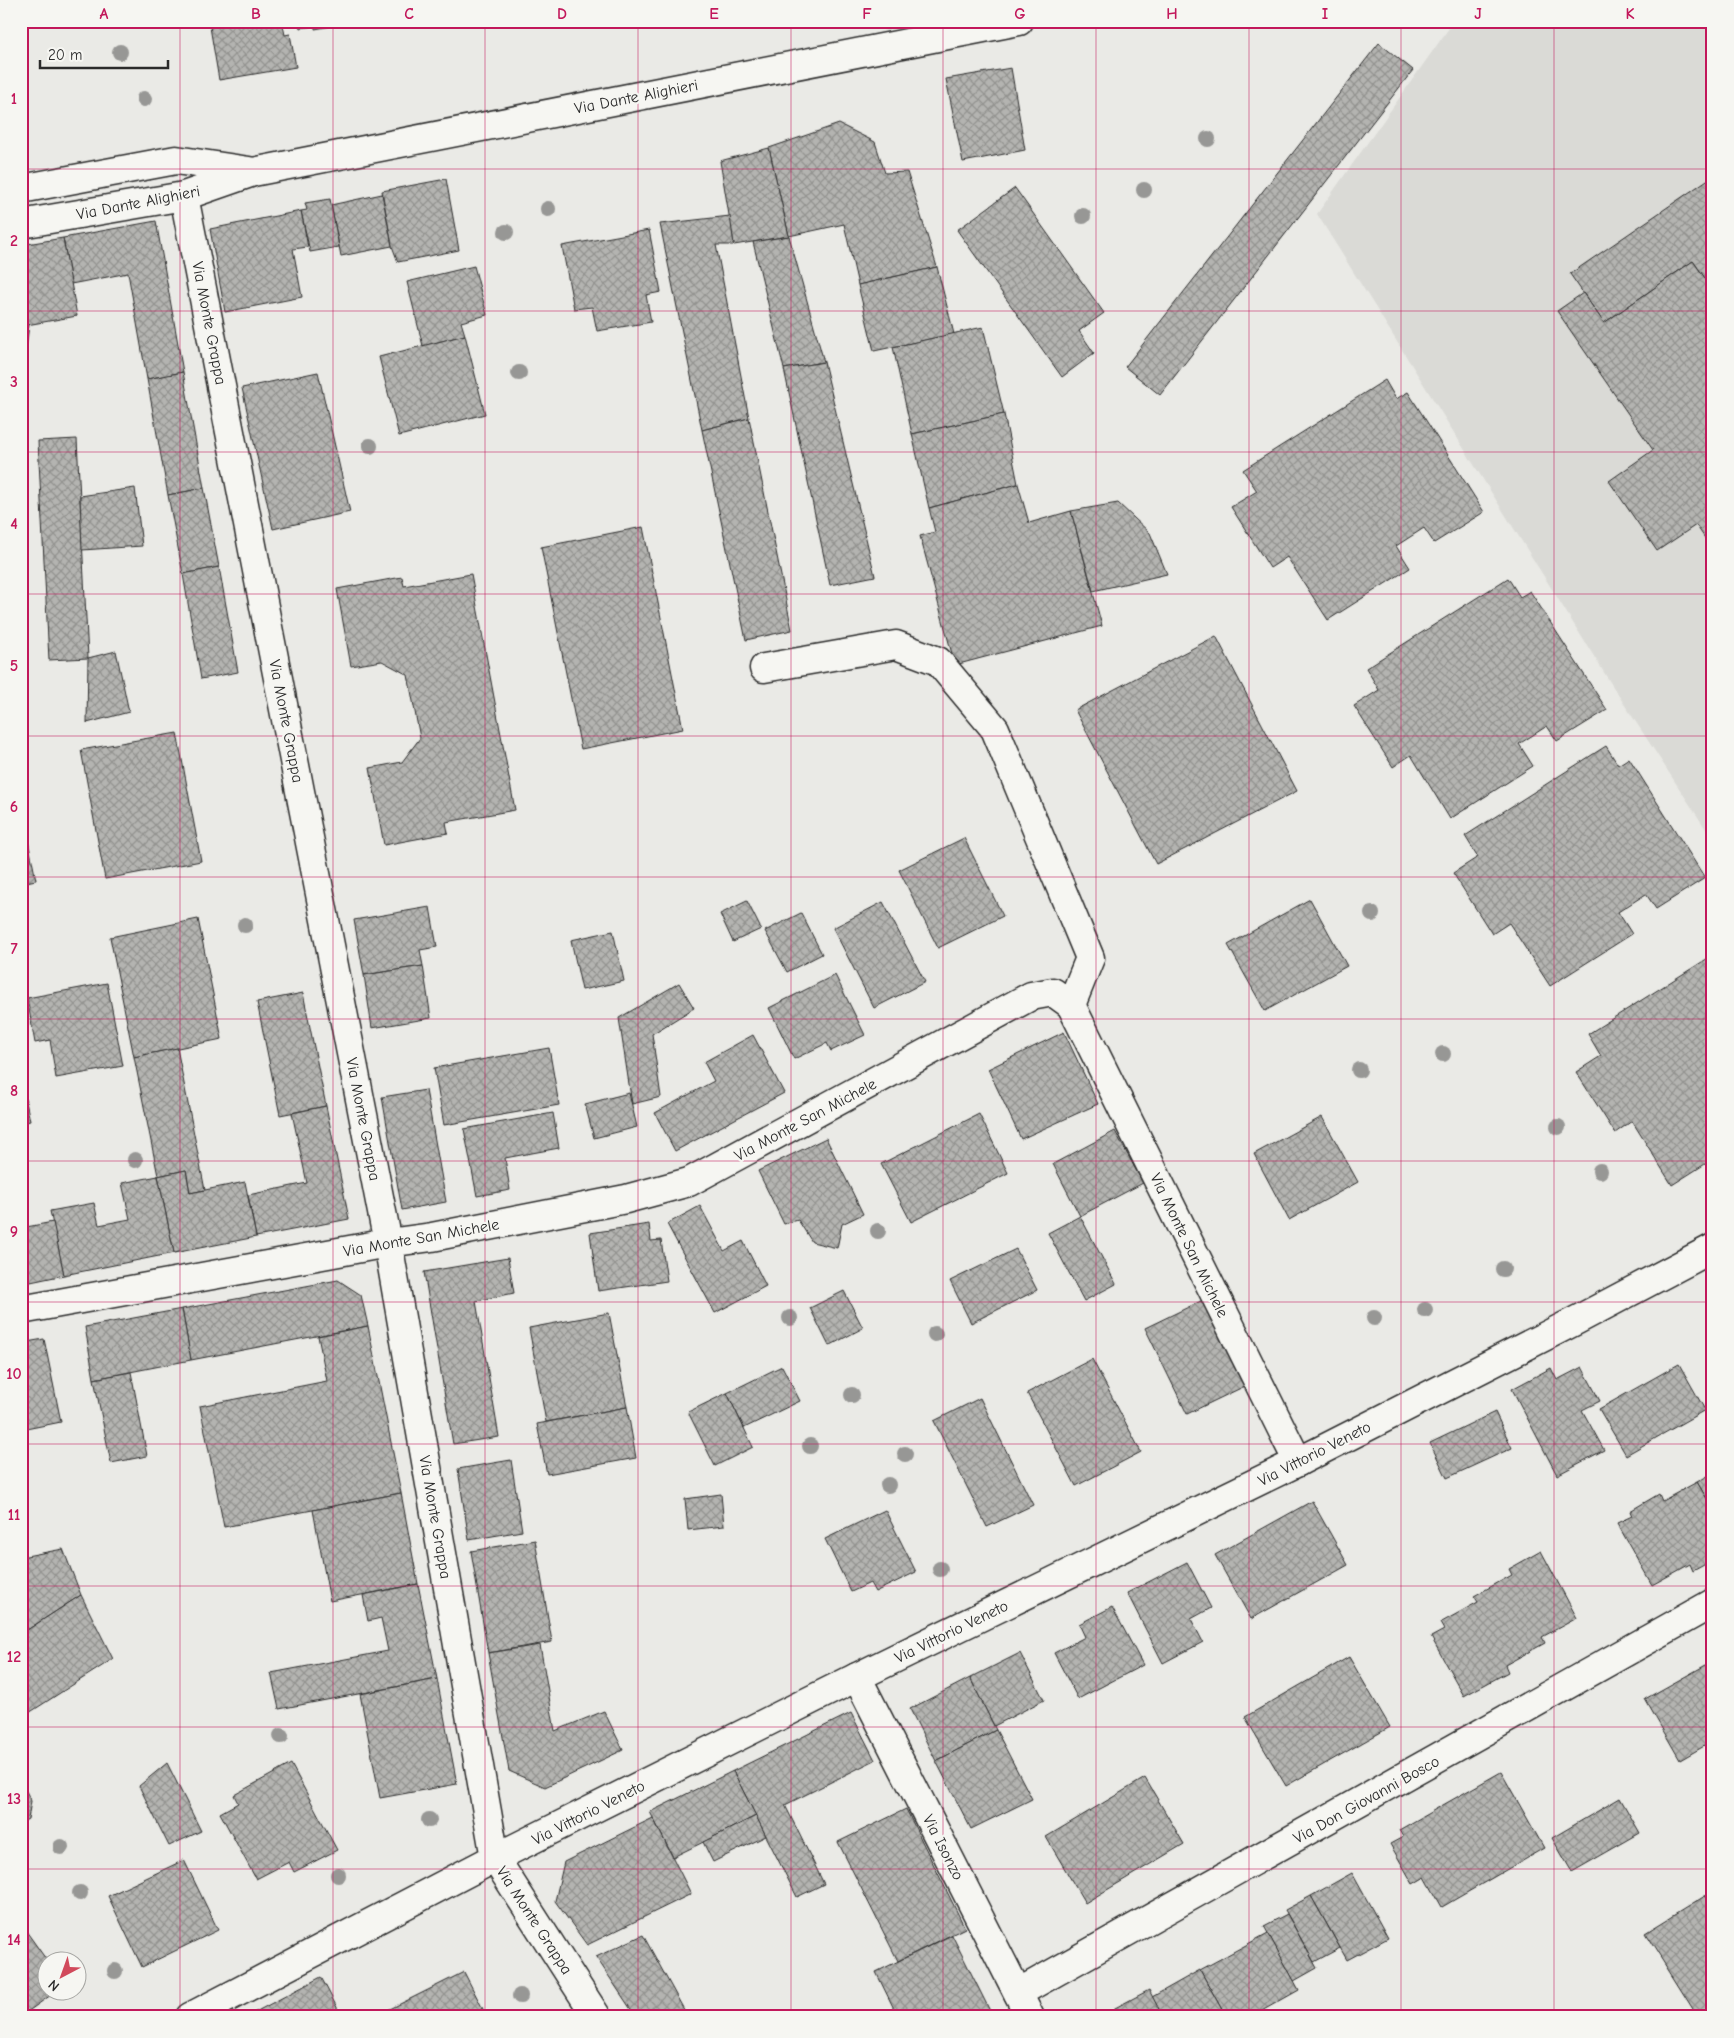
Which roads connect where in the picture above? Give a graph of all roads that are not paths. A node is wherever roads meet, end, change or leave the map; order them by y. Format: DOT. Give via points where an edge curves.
graph roads {
  1 [pos="1018,21"];
  2 [pos="253,172"];
  3 [pos="21,189"];
  4 [pos="184,196"];
  5 [pos="21,224"];
  6 [pos="764,668"];
  7 [pos="1071,1005"];
  8 [pos="388,1243"];
  9 [pos="1713,1248"];
  10 [pos="21,1310"];
  11 [pos="1298,1462"];
  12 [pos="1713,1603"];
  13 [pos="858,1677"];
  14 [pos="496,1858"];
  15 [pos="1024,2005"];
  16 [pos="190,2017"];
  17 [pos="597,2017"];
  1 -- 2 [label="street, Via Dante Alighieri"];
  2 -- 3 [label="street, Via Dante Alighieri" via="176,160"];
  2 -- 4 [label="street, Via Dante Alighieri"];
  4 -- 5 [label="street, Via Dante Alighieri"];
  4 -- 8 [label="street, Via Monte Grappa"];
  6 -- 7 [label="street" via="896,645 938,661 995,729 1090,958"];
  7 -- 8 [label="street, Via Monte San Michele" via="1053,992 1031,996 689,1182 626,1199"];
  7 -- 11 [label="street, Via Monte San Michele"];
  8 -- 10 [label="street, Via Monte San Michele"];
  8 -- 14 [label="street, Via Monte Grappa"];
  9 -- 11 [label="street, Via Vittorio Veneto"];
  11 -- 13 [label="street, Via Vittorio Veneto"];
  12 -- 15 [label="street, Via Don Giovanni Bosco"];
  13 -- 14 [label="street, Via Vittorio Veneto"];
  13 -- 15 [label="street, Via Isonzo"];
  14 -- 16 [label="street, Via Vittorio Veneto"];
  14 -- 17 [label="street, Via Monte Grappa"];
}
